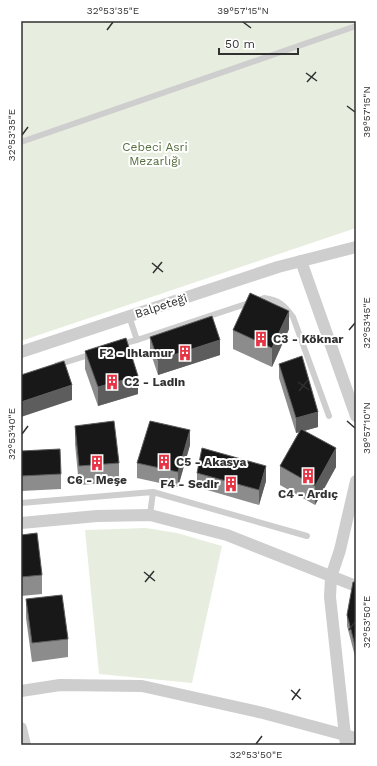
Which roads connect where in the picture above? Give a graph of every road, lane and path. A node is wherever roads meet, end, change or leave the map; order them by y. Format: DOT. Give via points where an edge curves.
graph roads {
  1 [pos="356,26"];
  2 [pos="21,142"];
  3 [pos="356,247"];
  4 [pos="301,261"];
  5 [pos="129,316"];
  6 [pos="136,340"];
  7 [pos="115,347"];
  8 [pos="100,351"];
  9 [pos="21,352"];
  10 [pos="50,367"];
  11 [pos="329,416"];
  12 [pos="356,416"];
  13 [pos="356,481"];
  14 [pos="153,492"];
  15 [pos="21,503"];
  16 [pos="150,515"];
  17 [pos="21,523"];
  18 [pos="307,536"];
  19 [pos="331,577"];
  20 [pos="356,586"];
  21 [pos="21,691"];
  22 [pos="21,728"];
  23 [pos="349,739"];
  24 [pos="25,745"];
  1 -- 2 [label="lane"];
  3 -- 4 [label="street, Balpeteği"];
  4 -- 5 [label="street, Balpeteği"];
  4 -- 12 [label="street"];
  5 -- 6 [label="lane"];
  5 -- 9 [label="street, Balpeteği"];
  6 -- 7 [label="lane"];
  6 -- 11 [label="lane" via="264,298 275,300 293,317"];
  8 -- 10 [label="lane"];
  13 -- 19 [label="street"];
  14 -- 15 [label="lane"];
  14 -- 16 [label="lane"];
  14 -- 18 [label="lane"];
  16 -- 17 [label="street" via="97,516"];
  16 -- 19 [label="street" via="227,535"];
  19 -- 20 [label="street"];
  19 -- 23 [label="street" via="330,597"];
  21 -- 23 [label="street" via="60,685 142,686 263,713"];
  22 -- 24 [label="street"];
}
